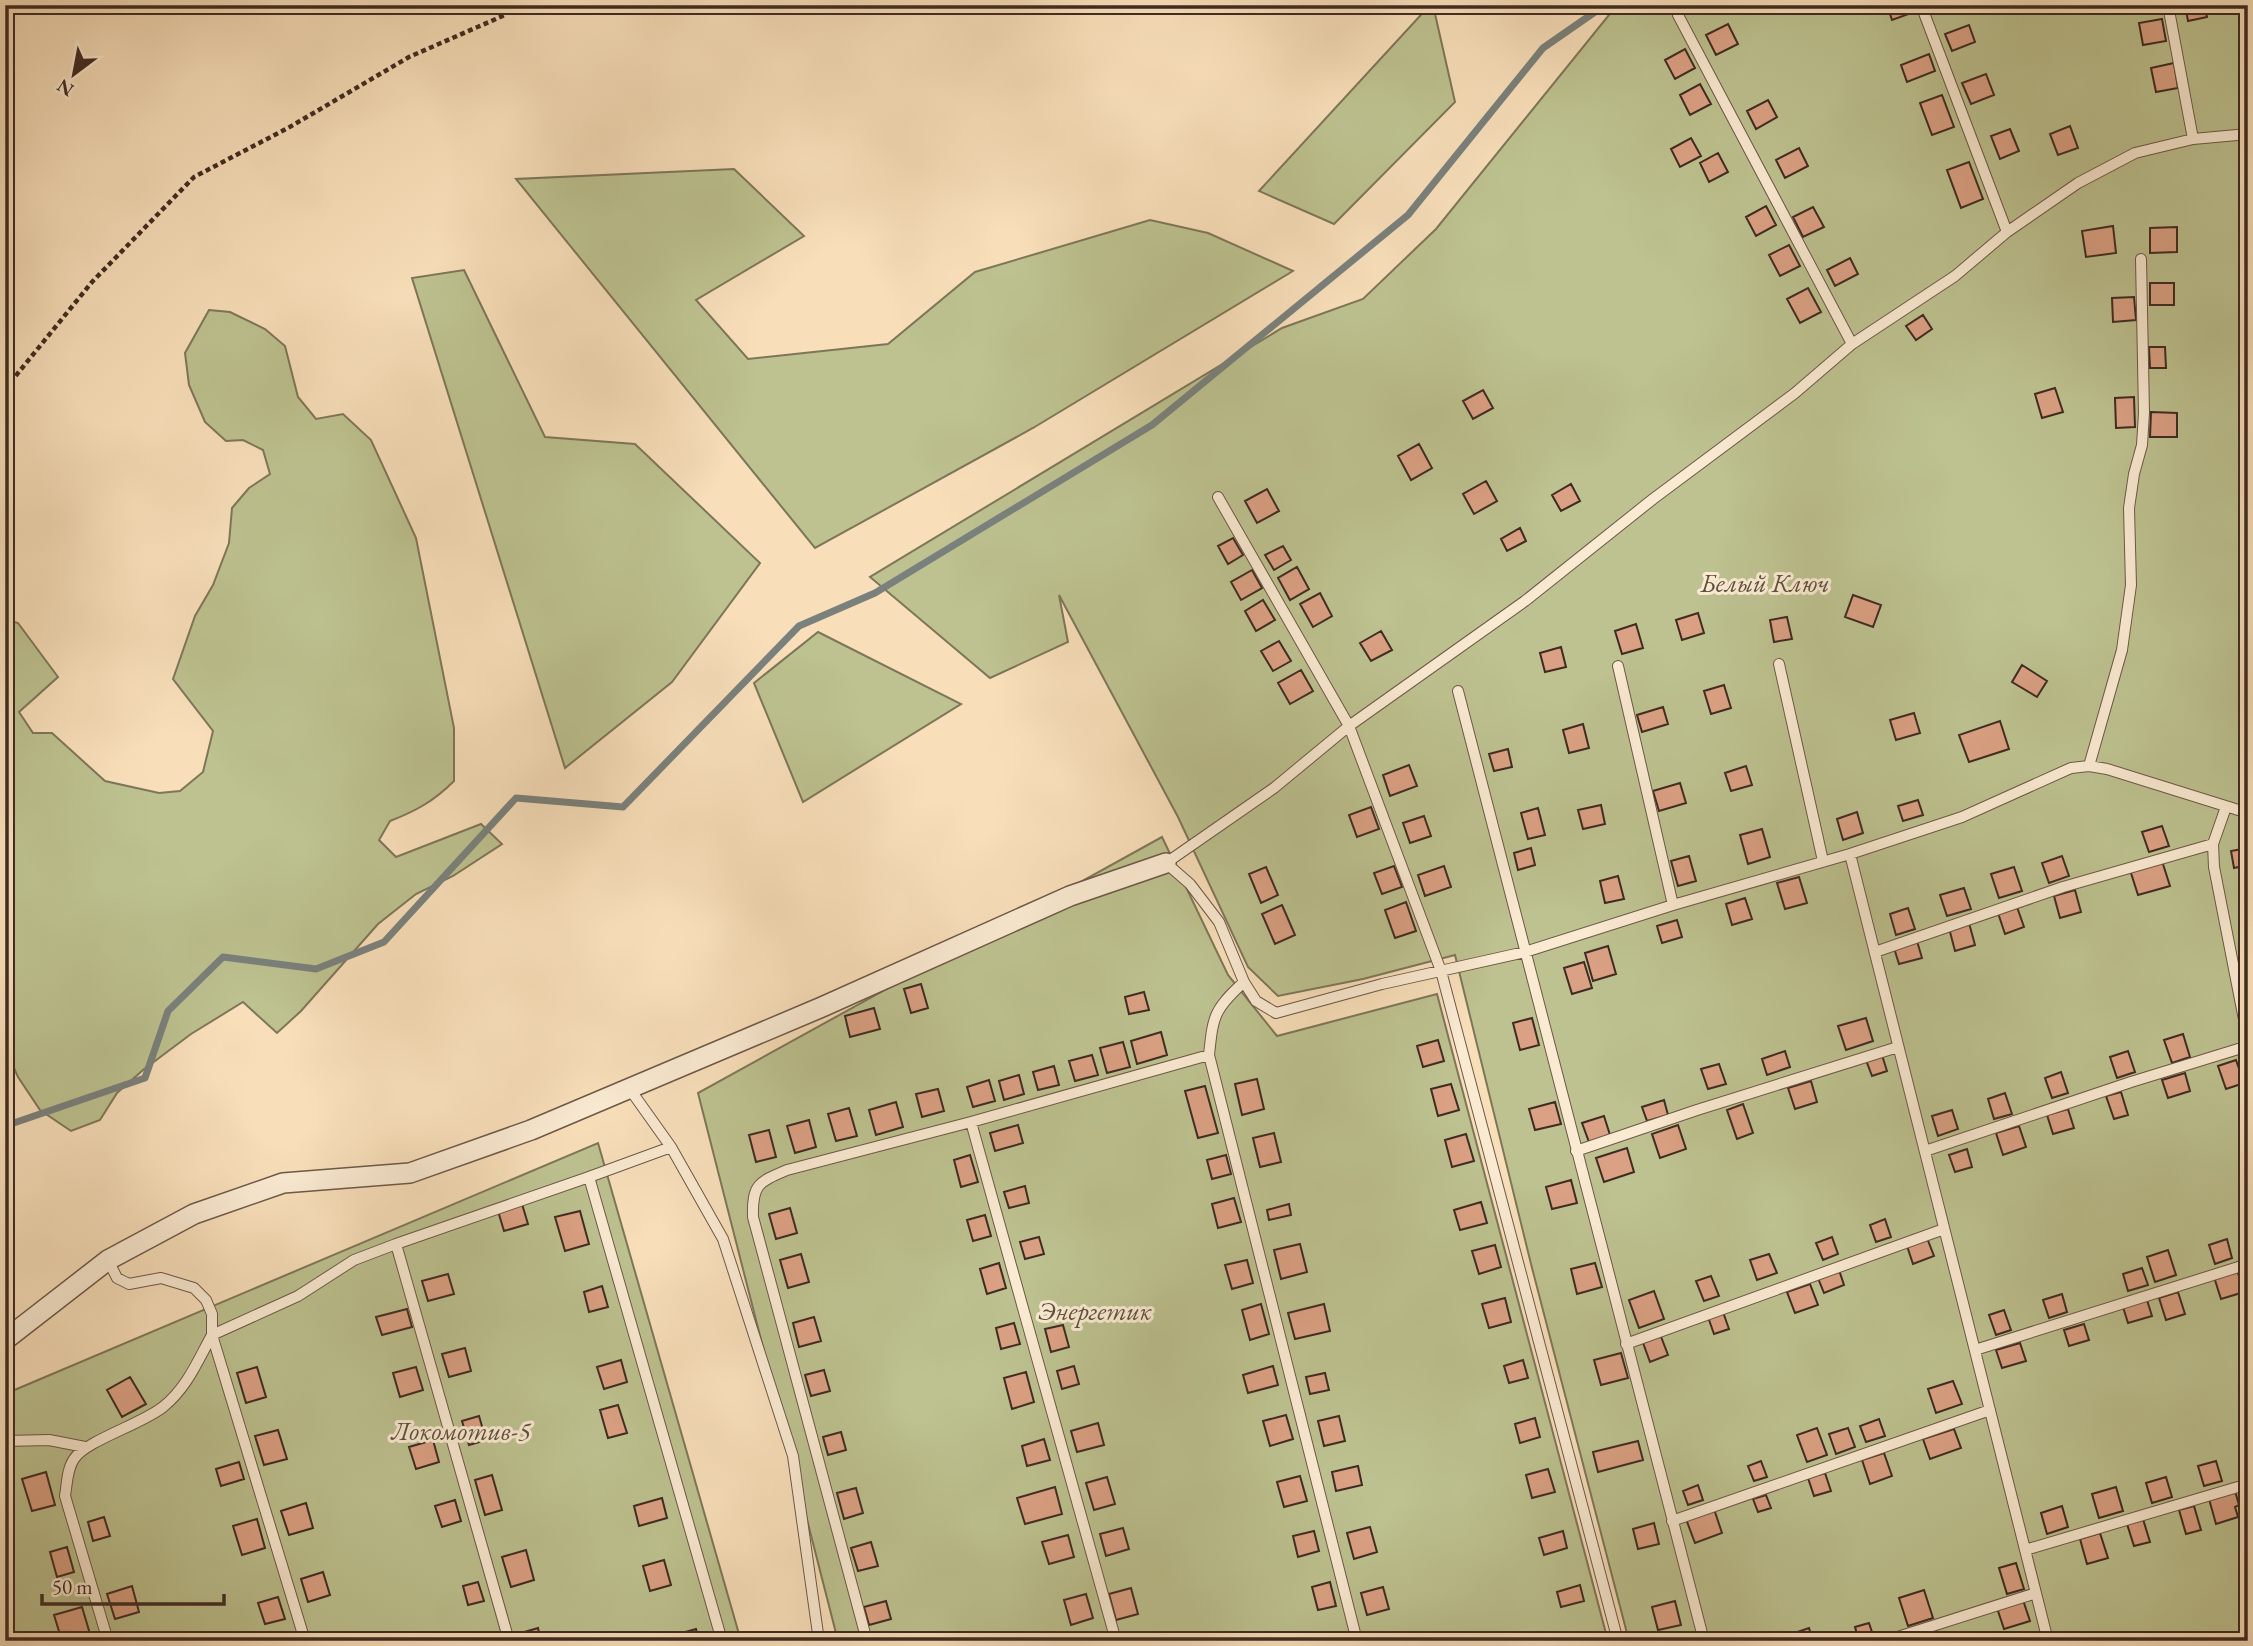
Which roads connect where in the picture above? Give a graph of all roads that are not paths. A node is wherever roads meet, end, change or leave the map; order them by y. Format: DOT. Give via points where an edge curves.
graph roads {
  1 [pos="1921,5"];
  2 [pos="2168,5"];
  3 [pos="1678,15"];
  4 [pos="2248,134"];
  5 [pos="2193,139"];
  6 [pos="2007,232"];
  7 [pos="2141,259"];
  8 [pos="1852,344"];
  9 [pos="1218,497"];
  10 [pos="1780,664"];
  11 [pos="1618,666"];
  12 [pos="1458,691"];
  13 [pos="1349,726"];
  14 [pos="2089,766"];
  15 [pos="2226,807"];
  16 [pos="2248,813"];
  17 [pos="2213,844"];
  18 [pos="1850,854"];
  19 [pos="1822,861"];
  20 [pos="1167,863"];
  21 [pos="1674,905"];
  22 [pos="1525,952"];
  23 [pos="1875,952"];
  24 [pos="1441,971"];
  25 [pos="1244,982"];
  26 [pos="2248,1040"];
  27 [pos="2248,1046"];
  28 [pos="1898,1047"];
  29 [pos="1209,1055"];
  30 [pos="629,1088"];
  31 [pos="971,1122"];
  32 [pos="671,1147"];
  33 [pos="1576,1151"];
  34 [pos="1925,1151"];
  35 [pos="589,1177"];
  36 [pos="1944,1229"];
  37 [pos="396,1244"];
  38 [pos="108,1260"];
  39 [pos="2248,1264"];
  40 [pos="212,1335"];
  41 [pos="5,1340"];
  42 [pos="1626,1344"];
  43 [pos="1975,1350"];
  44 [pos="1990,1410"];
  45 [pos="5,1441"];
  46 [pos="85,1447"];
  47 [pos="2248,1484"];
  48 [pos="1672,1521"];
  49 [pos="2025,1550"];
  50 [pos="2036,1593"];
  51 [pos="108,1641"];
  52 [pos="305,1641"];
  53 [pos="509,1641"];
  54 [pos="722,1641"];
  55 [pos="819,1641"];
  56 [pos="867,1641"];
  57 [pos="1116,1641"];
  58 [pos="1357,1641"];
  59 [pos="1618,1641"];
  60 [pos="1704,1641"];
  61 [pos="1885,1641"];
  62 [pos="2048,1641"];
  1 -- 6 [label="lane"];
  2 -- 5 [label="lane"];
  3 -- 8 [label="lane"];
  4 -- 5 [label="lane"];
  5 -- 6 [label="lane" via="2135,153 2078,183"];
  6 -- 8 [label="lane" via="1955,276"];
  7 -- 14 [label="lane" via="2144,413 2129,508 2131,585 2122,650"];
  8 -- 13 [label="lane" via="1525,601"];
  9 -- 13 [label="lane"];
  10 -- 19 [label="lane"];
  11 -- 21 [label="lane"];
  12 -- 22 [label="lane"];
  13 -- 20 [label="lane" via="1274,788"];
  13 -- 24 [label="lane"];
  14 -- 15 [label="lane"];
  14 -- 18 [label="lane" via="2071,768 1962,817"];
  15 -- 16 [label="lane"];
  15 -- 17 [label="lane"];
  17 -- 23 [label="lane" via="2063,887"];
  17 -- 26 [label="lane"];
  18 -- 19 [label="lane"];
  18 -- 23 [label="lane"];
  19 -- 21 [label="lane"];
  20 -- 25 [label="lane" via="1219,922"];
  20 -- 30 [label="street" via="1070,895"];
  21 -- 22 [label="lane"];
  22 -- 24 [label="lane"];
  22 -- 33 [label="lane"];
  23 -- 28 [label="lane"];
  24 -- 25 [label="lane" via="1276,1013 1256,1001"];
  24 -- 59 [label="lane"];
  25 -- 29 [label="lane" via="1222,1002 1212,1027"];
  27 -- 34 [label="lane"];
  28 -- 33 [label="lane"];
  28 -- 34 [label="lane"];
  29 -- 31 [label="lane"];
  29 -- 58 [label="lane"];
  30 -- 32 [label="lane"];
  30 -- 38 [label="street" via="531,1130 410,1173 283,1183 194,1214"];
  31 -- 56 [label="lane" via="787,1170 761,1181 752,1196 753,1217"];
  31 -- 57 [label="lane"];
  32 -- 35 [label="lane"];
  32 -- 55 [label="lane" via="723,1239 793,1456"];
  33 -- 42 [label="lane"];
  34 -- 36 [label="lane"];
  35 -- 37 [label="lane"];
  35 -- 54 [label="lane"];
  36 -- 42 [label="lane"];
  36 -- 43 [label="lane"];
  37 -- 40 [label="lane" via="354,1260 298,1296"];
  37 -- 53 [label="lane"];
  38 -- 40 [label="lane" via="117,1278 130,1284 161,1278 194,1288 212,1314"];
  38 -- 41 [label="street"];
  39 -- 43 [label="lane"];
  40 -- 46 [label="lane" via="187,1382 166,1405"];
  40 -- 52 [label="lane"];
  42 -- 48 [label="lane"];
  43 -- 44 [label="lane"];
  44 -- 48 [label="lane"];
  44 -- 49 [label="lane"];
  45 -- 46 [label="lane" via="48,1440"];
  46 -- 51 [label="lane" via="74,1458 65,1496"];
  47 -- 49 [label="lane"];
  48 -- 60 [label="lane"];
  49 -- 50 [label="lane"];
  50 -- 61 [label="lane"];
  50 -- 62 [label="lane"];
}
